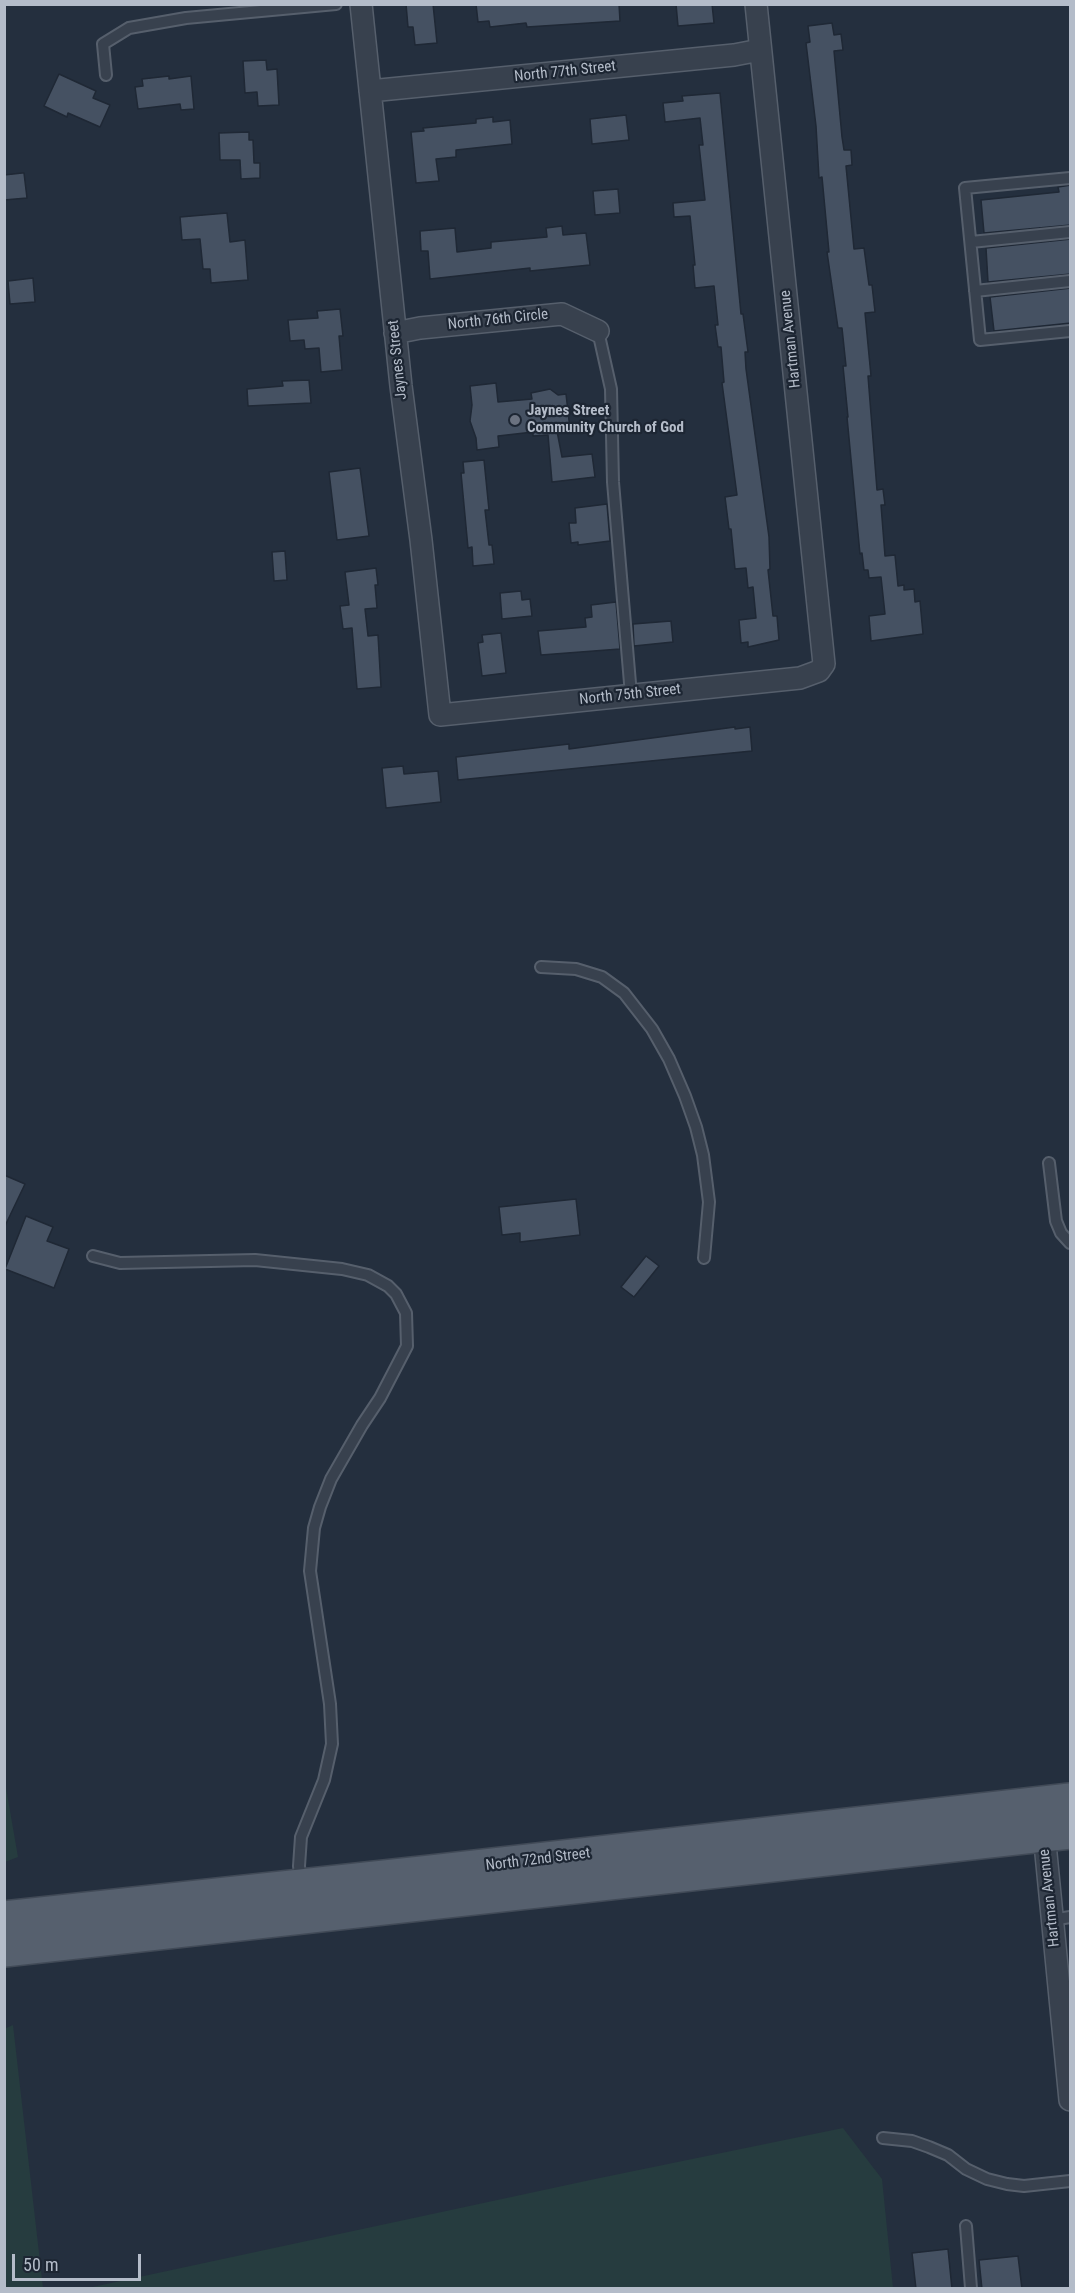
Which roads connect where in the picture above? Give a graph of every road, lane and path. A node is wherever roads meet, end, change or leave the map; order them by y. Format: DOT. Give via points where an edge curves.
graph roads {
  1 [pos="336,4"];
  2 [pos="361,4"];
  3 [pos="756,4"];
  4 [pos="760,50"];
  5 [pos="106,75"];
  6 [pos="370,91"];
  7 [pos="1071,178"];
  8 [pos="1071,232"];
  9 [pos="971,242"];
  10 [pos="1071,281"];
  11 [pos="975,291"];
  12 [pos="598,331"];
  13 [pos="1071,331"];
  14 [pos="395,333"];
  15 [pos="819,671"];
  16 [pos="630,695"];
  17 [pos="440,715"];
  18 [pos="541,967"];
  19 [pos="1049,1163"];
  20 [pos="1071,1243"];
  21 [pos="93,1256"];
  22 [pos="704,1258"];
  23 [pos="1056,1801"];
  24 [pos="1057,1834"];
  25 [pos="301,1886"];
  26 [pos="4,1918"];
  27 [pos="1061,1918"];
  28 [pos="4,1950"];
  29 [pos="1071,2100"];
  30 [pos="883,2138"];
  31 [pos="1071,2181"];
  32 [pos="966,2226"];
  33 [pos="971,2289"];
  1 -- 5 [label="lane" via="186,18 129,28 103,44"];
  2 -- 6 [label="street, Jaynes Street"];
  3 -- 4 [label="street, Hartman Avenue"];
  4 -- 6 [label="street, North 77th Street"];
  4 -- 15 [label="street, Hartman Avenue" via="824,648 824,664"];
  6 -- 14 [label="street, Jaynes Street"];
  7 -- 9 [label="lane" via="965,188"];
  8 -- 9 [label="lane"];
  9 -- 11 [label="lane"];
  10 -- 11 [label="lane"];
  11 -- 13 [label="lane" via="980,340"];
  12 -- 14 [label="street, North 76th Circle" via="562,314"];
  12 -- 16 [label="lane" via="611,389 613,482"];
  14 -- 17 [label="street, Jaynes Street"];
  15 -- 16 [label="street, North 75th Street" via="800,678"];
  16 -- 17 [label="street, North 75th Street"];
  18 -- 22 [label="lane" via="576,969 602,978 624,993 669,1059 703,1155 709,1202"];
  19 -- 20 [label="lane" via="1056,1221"];
  21 -- 25 [label="lane" via="120,1263 255,1260 342,1269 368,1275 388,1286 406,1313 409,1335 405,1352 331,1479 314,1528 310,1571 330,1704 332,1744 324,1780 301,1837"];
  23 -- 24 [label="street, Hartman Avenue"];
  23 -- 25 [label="main road, North 72nd Street"];
  24 -- 27 [label="street, Hartman Avenue"];
  24 -- 28 [label="main road, North 72nd Street"];
  25 -- 26 [label="main road, North 72nd Street"];
  27 -- 29 [label="street, Hartman Avenue"];
  30 -- 31 [label="lane" via="912,2140 987,2179 1007,2184"];
  32 -- 33 [label="lane"];
}
